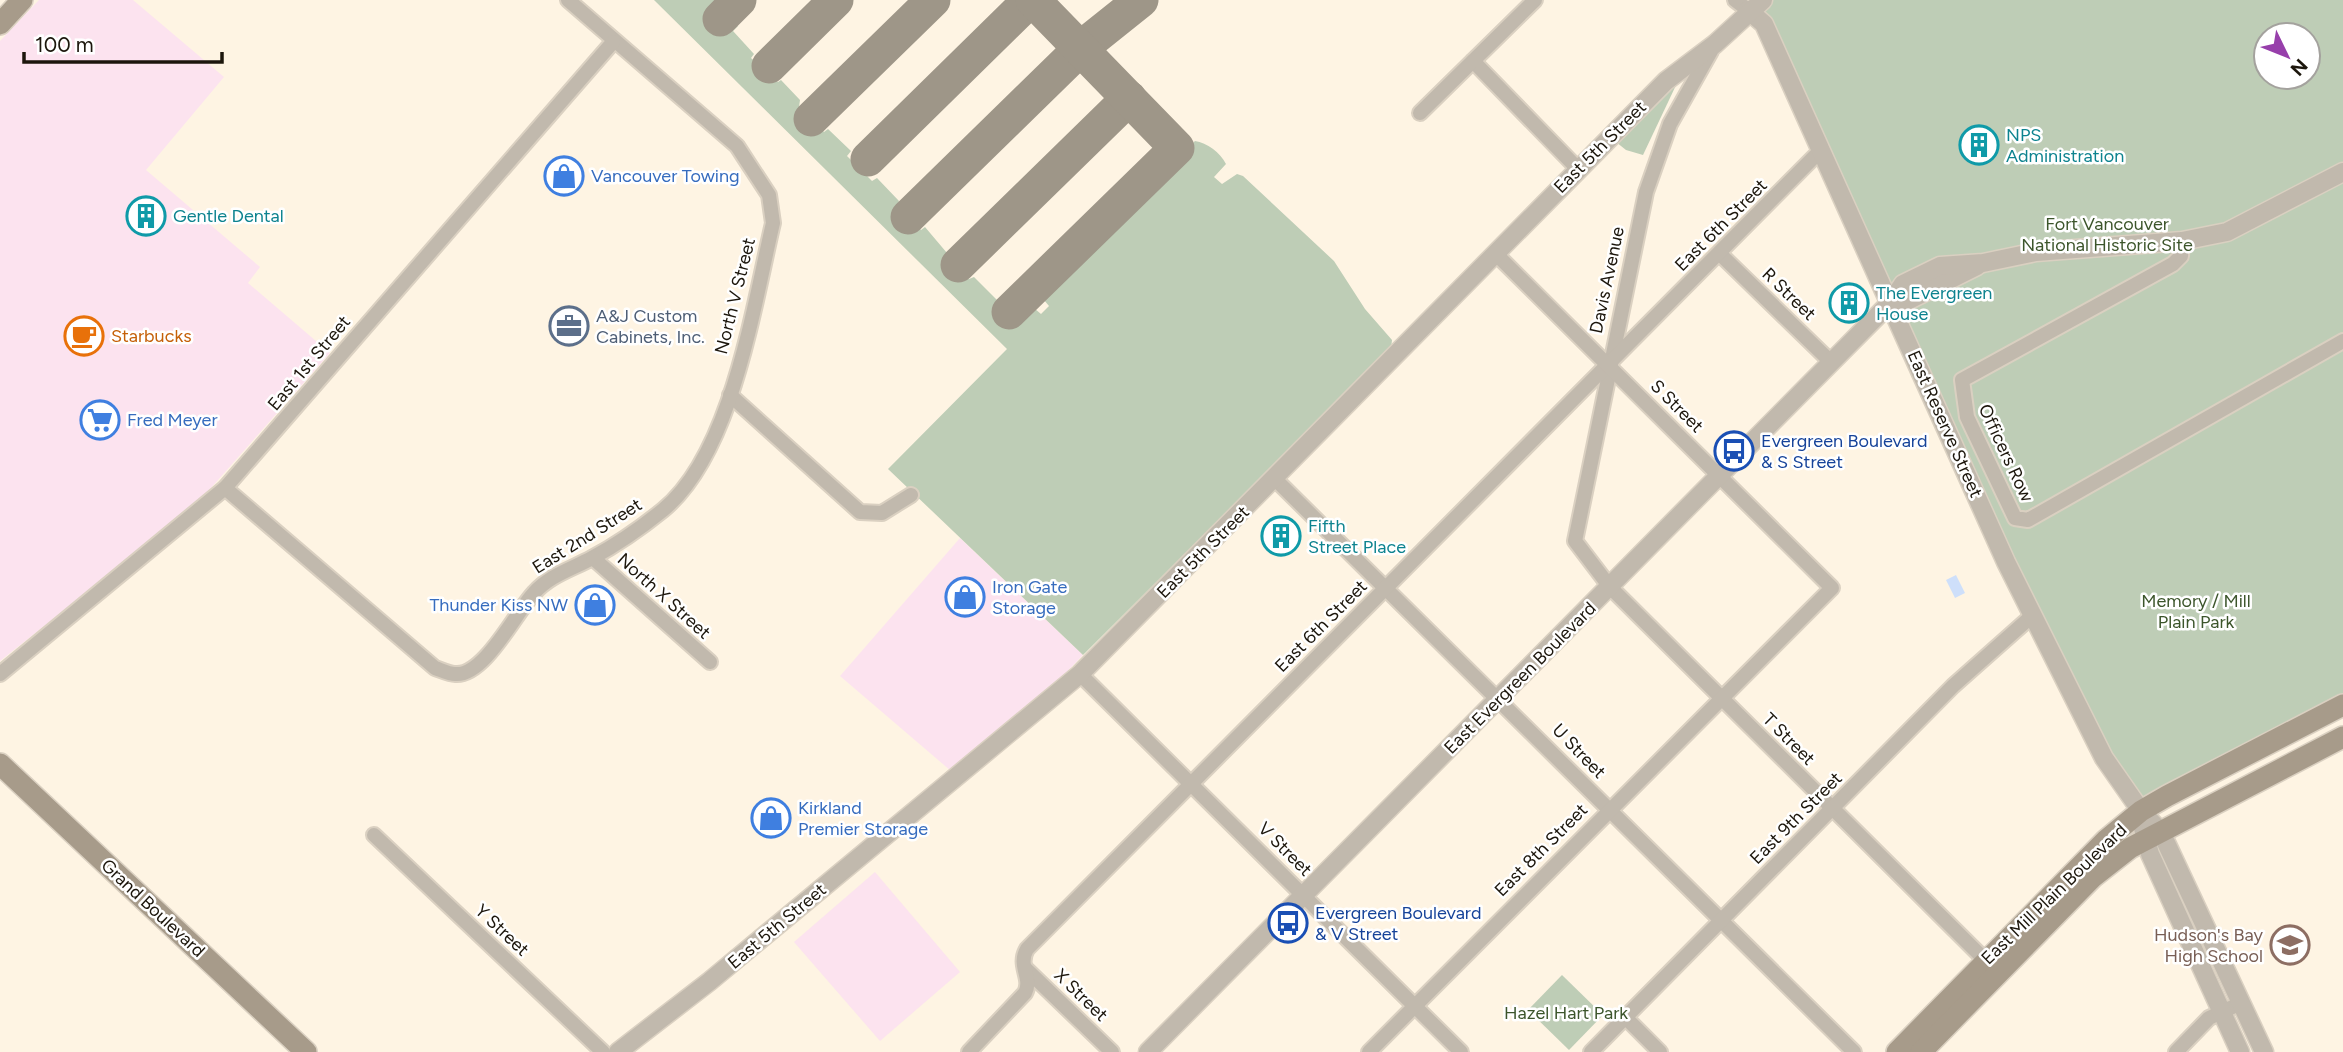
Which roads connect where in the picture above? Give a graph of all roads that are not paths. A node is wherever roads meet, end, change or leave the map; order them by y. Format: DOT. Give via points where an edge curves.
graph roads {
  1 [pos="22,0"];
  2 [pos="568,0"];
  3 [pos="1535,0"];
  4 [pos="1750,3"];
  5 [pos="0,24"];
  6 [pos="614,42"];
  7 [pos="1715,44"];
  8 [pos="1473,61"];
  9 [pos="1420,113"];
  10 [pos="1821,150"];
  11 [pos="1578,169"];
  12 [pos="2343,172"];
  13 [pos="2182,241"];
  14 [pos="1495,253"];
  15 [pos="1720,254"];
  16 [pos="1891,302"];
  17 [pos="2343,341"];
  18 [pos="1831,362"];
  19 [pos="1608,364"];
  20 [pos="730,395"];
  21 [pos="1720,475"];
  22 [pos="1275,478"];
  23 [pos="225,488"];
  24 [pos="911,495"];
  25 [pos="1575,538"];
  26 [pos="593,558"];
  27 [pos="1386,587"];
  28 [pos="1610,587"];
  29 [pos="1832,588"];
  30 [pos="2033,615"];
  31 [pos="710,662"];
  32 [pos="0,674"];
  33 [pos="1080,674"];
  34 [pos="1499,698"];
  35 [pos="1720,698"];
  36 [pos="2343,705"];
  37 [pos="2343,737"];
  38 [pos="0,764"];
  39 [pos="1192,783"];
  40 [pos="1833,809"];
  41 [pos="1609,810"];
  42 [pos="2141,811"];
  43 [pos="374,835"];
  44 [pos="2153,836"];
  45 [pos="1304,895"];
  46 [pos="1721,920"];
  47 [pos="1986,961"];
  48 [pos="1023,966"];
  49 [pos="2241,1003"];
  50 [pos="1413,1006"];
  51 [pos="2222,1012"];
  52 [pos="1625,1017"];
  53 [pos="306,1052"];
  54 [pos="603,1052"];
  55 [pos="618,1052"];
  56 [pos="970,1052"];
  57 [pos="1112,1052"];
  58 [pos="1148,1052"];
  59 [pos="1369,1052"];
  60 [pos="1461,1052"];
  61 [pos="1591,1052"];
  62 [pos="1660,1052"];
  63 [pos="1854,1052"];
  64 [pos="1897,1052"];
  65 [pos="1921,1052"];
  66 [pos="2176,1052"];
  67 [pos="2241,1052"];
  68 [pos="2264,1052"];
  1 -- 5 [label="main road"];
  2 -- 6 [label="street, North V Street"];
  3 -- 8 [label="street"];
  4 -- 7 [label="street, East 5th Street"];
  4 -- 10 [label="street, East Reserve Street"];
  6 -- 20 [label="street, North V Street" via="737,146 769,195 773,223"];
  6 -- 23 [label="street, East 1st Street"];
  7 -- 11 [label="street, East 5th Street" via="1666,81"];
  7 -- 19 [label="street, Davis Avenue" via="1670,124 1646,192"];
  8 -- 9 [label="street"];
  8 -- 11 [label="street"];
  10 -- 15 [label="street, East 6th Street"];
  10 -- 16 [label="street, East Reserve Street"];
  11 -- 14 [label="street, East 5th Street"];
  12 -- 13 [label="street, East Evergreen Boulevard" via="2238,228"];
  13 -- 16 [label="street, East Evergreen Boulevard" via="2036,252 1940,266 1903,284"];
  13 -- 17 [label="street, Officers Row" via="2181,256 2173,264 1962,380 1967,417 2010,512 2022,521"];
  14 -- 19 [label="street, S Street"];
  14 -- 22 [label="street, East 5th Street"];
  15 -- 18 [label="street, R Street"];
  15 -- 19 [label="street, East 6th Street"];
  16 -- 18 [label="street, East Evergreen Boulevard"];
  16 -- 30 [label="street, East Reserve Street"];
  18 -- 21 [label="street, East Evergreen Boulevard"];
  19 -- 21 [label="street, S Street"];
  19 -- 25 [label="street, Davis Avenue"];
  19 -- 27 [label="street, East 6th Street"];
  20 -- 24 [label="street" via="860,512 882,513"];
  20 -- 26 [label="street, East 2nd Street" via="712,445 687,485 663,510"];
  21 -- 28 [label="street, East Evergreen Boulevard"];
  21 -- 29 [label="street, S Street"];
  22 -- 27 [label="street, U Street"];
  22 -- 33 [label="street, East 5th Street"];
  23 -- 26 [label="street, East 2nd Street" via="435,668 455,675 468,672 488,654 534,592 556,574"];
  23 -- 32 [label="street, East 1st Street"];
  25 -- 28 [label="street, T Street"];
  26 -- 31 [label="street, North X Street"];
  27 -- 34 [label="street, U Street"];
  27 -- 39 [label="street, East 6th Street"];
  28 -- 34 [label="street, East Evergreen Boulevard"];
  28 -- 35 [label="street, T Street"];
  29 -- 35 [label="street, East 8th Street"];
  30 -- 40 [label="street, East 9th Street" via="1953,686"];
  30 -- 42 [label="street, East Reserve Street" via="2104,758"];
  33 -- 39 [label="street, V Street"];
  33 -- 55 [label="street, East 5th Street"];
  34 -- 41 [label="street, U Street"];
  34 -- 45 [label="street, East Evergreen Boulevard"];
  35 -- 40 [label="street, T Street"];
  35 -- 41 [label="street, East 8th Street"];
  36 -- 42 [label="main road, East Mill Plain Boulevard"];
  37 -- 44 [label="main road, East Mill Plain Boulevard"];
  38 -- 53 [label="main road, Grand Boulevard"];
  39 -- 45 [label="street, V Street"];
  39 -- 48 [label="street, East 6th Street" via="1027,949"];
  40 -- 46 [label="street, East 9th Street"];
  40 -- 47 [label="street, T Street"];
  41 -- 46 [label="street, U Street"];
  41 -- 50 [label="street, East 8th Street"];
  42 -- 44 [label="street, East Reserve Street"];
  42 -- 47 [label="main road, East Mill Plain Boulevard" via="2105,840"];
  43 -- 54 [label="street, Y Street"];
  44 -- 49 [label="street, East Reserve Street"];
  44 -- 51 [label="street, East Reserve Street"];
  44 -- 65 [label="main road, East Mill Plain Boulevard" via="2093,877"];
  45 -- 50 [label="street, V Street"];
  45 -- 58 [label="street, East Evergreen Boulevard"];
  46 -- 52 [label="street, East 9th Street"];
  46 -- 63 [label="street, U Street"];
  47 -- 64 [label="main road, East Mill Plain Boulevard"];
  48 -- 56 [label="street, East 6th Street" via="1029,982 1025,993"];
  48 -- 57 [label="street, X Street"];
  49 -- 51 [label="street"];
  49 -- 68 [label="street, East Reserve Street"];
  50 -- 59 [label="street, East 8th Street"];
  50 -- 60 [label="street, V Street"];
  51 -- 66 [label="street" via="2209,1018"];
  51 -- 67 [label="street, East Reserve Street"];
  52 -- 61 [label="street, East 9th Street"];
  52 -- 62 [label="street"];
}
